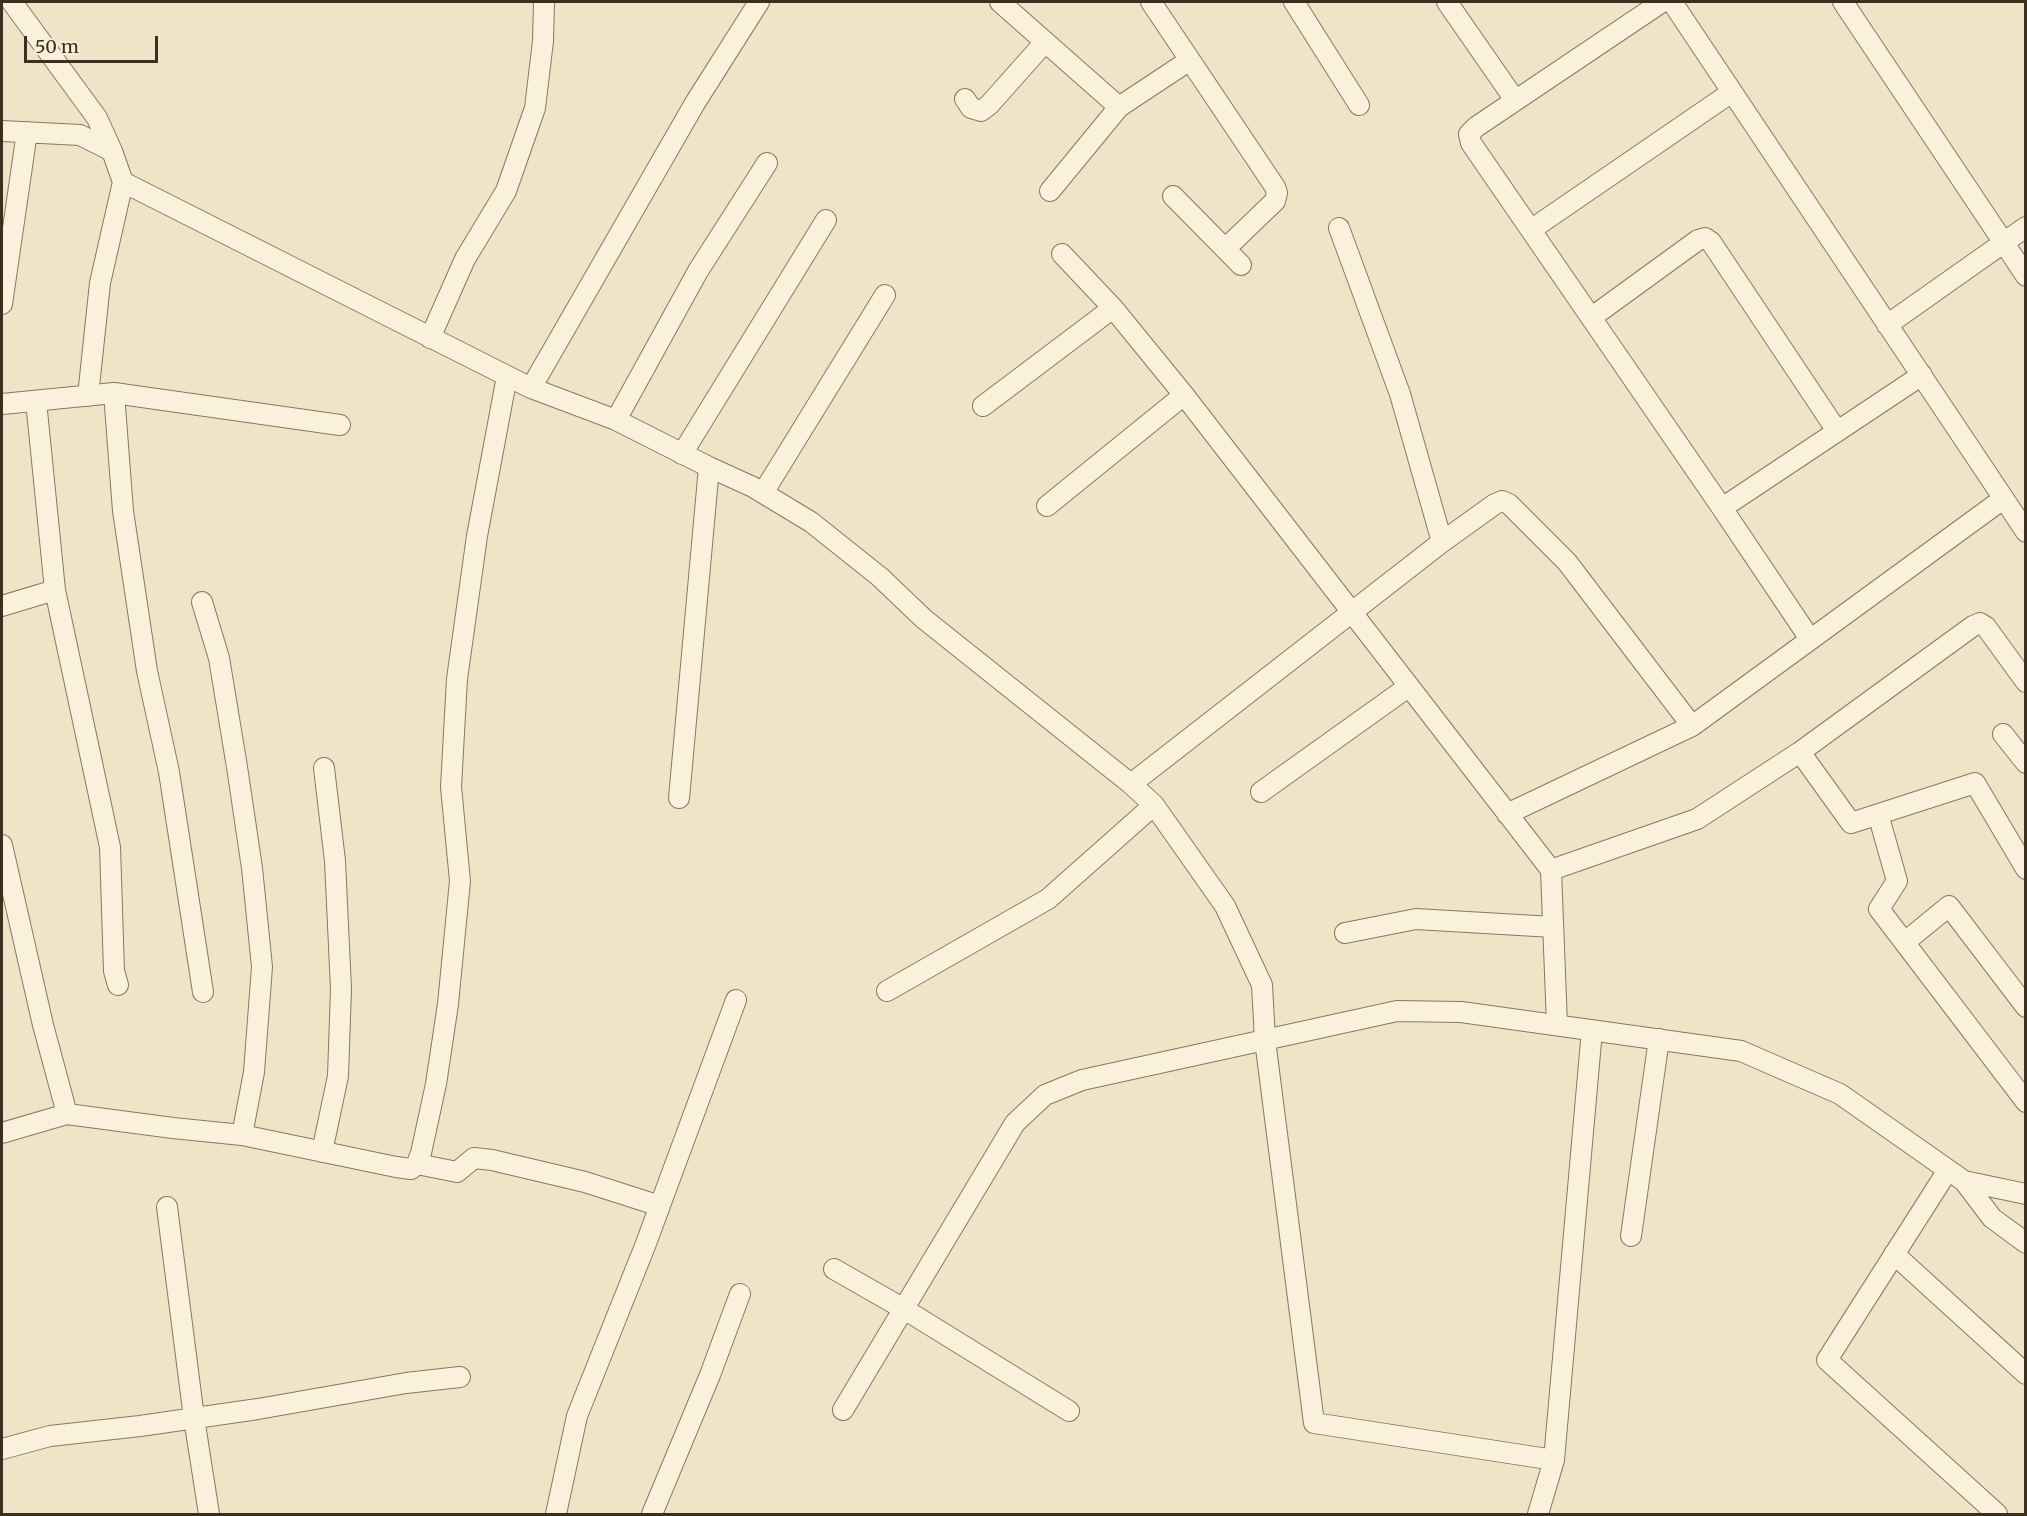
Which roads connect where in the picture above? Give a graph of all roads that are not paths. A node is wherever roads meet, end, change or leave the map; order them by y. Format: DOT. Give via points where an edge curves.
graph roads {
  1 [pos="12,2"];
  2 [pos="544,2"];
  3 [pos="759,2"];
  4 [pos="1000,2"];
  5 [pos="1151,2"];
  6 [pos="1294,2"];
  7 [pos="1447,2"];
  8 [pos="1662,2"];
  9 [pos="1672,2"];
  10 [pos="1843,2"];
  11 [pos="1640,8"];
  12 [pos="1045,42"];
  13 [pos="1190,60"];
  14 [pos="1732,92"];
  15 [pos="965,99"];
  16 [pos="1515,100"];
  17 [pos="1359,105"];
  18 [pos="1119,107"];
  19 [pos="2,131"];
  20 [pos="27,132"];
  21 [pos="112,152"];
  22 [pos="767,163"];
  23 [pos="123,182"];
  24 [pos="1050,191"];
  25 [pos="1173,196"];
  26 [pos="826,220"];
  27 [pos="2025,227"];
  28 [pos="1339,228"];
  29 [pos="1532,229"];
  30 [pos="2003,242"];
  31 [pos="1225,249"];
  32 [pos="1062,254"];
  33 [pos="1241,266"];
  34 [pos="2025,276"];
  35 [pos="885,295"];
  36 [pos="2,304"];
  37 [pos="1113,308"];
  38 [pos="1592,317"];
  39 [pos="1887,325"];
  40 [pos="430,338"];
  41 [pos="1922,375"];
  42 [pos="507,376"];
  43 [pos="531,388"];
  44 [pos="114,393"];
  45 [pos="88,396"];
  46 [pos="1184,396"];
  47 [pos="36,401"];
  48 [pos="2,404"];
  49 [pos="983,406"];
  50 [pos="616,420"];
  51 [pos="340,425"];
  52 [pos="1837,431"];
  53 [pos="682,454"];
  54 [pos="709,467"];
  55 [pos="763,493"];
  56 [pos="2003,499"];
  57 [pos="1047,506"];
  58 [pos="1722,508"];
  59 [pos="2025,532"];
  60 [pos="1442,542"];
  61 [pos="55,590"];
  62 [pos="202,602"];
  63 [pos="2,606"];
  64 [pos="1350,612"];
  65 [pos="1810,639"];
  66 [pos="2025,682"];
  67 [pos="1408,687"];
  68 [pos="1692,726"];
  69 [pos="2003,734"];
  70 [pos="1800,752"];
  71 [pos="2025,763"];
  72 [pos="324,768"];
  73 [pos="1131,784"];
  74 [pos="1261,792"];
  75 [pos="679,798"];
  76 [pos="1154,805"];
  77 [pos="1507,814"];
  78 [pos="1878,814"];
  79 [pos="2,845"];
  80 [pos="2025,869"];
  81 [pos="1551,870"];
  82 [pos="1553,927"];
  83 [pos="1346,933"];
  84 [pos="1905,942"];
  85 [pos="118,985"];
  86 [pos="887,991"];
  87 [pos="203,992"];
  88 [pos="736,1000"];
  89 [pos="2025,1007"];
  90 [pos="1557,1025"];
  91 [pos="1592,1030"];
  92 [pos="1659,1039"];
  93 [pos="1265,1040"];
  94 [pos="2025,1102"];
  95 [pos="67,1114"];
  96 [pos="2,1133"];
  97 [pos="242,1135"];
  98 [pos="322,1152"];
  99 [pos="417,1164"];
  100 [pos="1956,1176"];
  101 [pos="2025,1194"];
  102 [pos="660,1206"];
  103 [pos="167,1208"];
  104 [pos="1631,1236"];
  105 [pos="2025,1243"];
  106 [pos="1894,1254"];
  107 [pos="834,1269"];
  108 [pos="740,1294"];
  109 [pos="904,1309"];
  110 [pos="2025,1374"];
  111 [pos="460,1377"];
  112 [pos="843,1410"];
  113 [pos="1069,1411"];
  114 [pos="194,1418"];
  115 [pos="2,1449"];
  116 [pos="1554,1460"];
  117 [pos="209,1515"];
  118 [pos="556,1515"];
  119 [pos="652,1515"];
  120 [pos="1538,1515"];
  121 [pos="1997,1515"];
  1 -- 21 [label="street" via="98,118"];
  2 -- 40 [label="street" via="535,108 506,191 465,259"];
  3 -- 43 [label="street" via="695,103"];
  4 -- 12 [label="street"];
  5 -- 13 [label="street"];
  6 -- 17 [label="street"];
  7 -- 16 [label="street"];
  8 -- 11 [label="street"];
  9 -- 14 [label="street"];
  10 -- 30 [label="street"];
  11 -- 16 [label="street"];
  12 -- 15 [label="street" via="981,111 971,108"];
  12 -- 18 [label="street"];
  13 -- 18 [label="street"];
  13 -- 31 [label="street" via="1277,193 1275,201"];
  14 -- 29 [label="street"];
  14 -- 39 [label="street"];
  16 -- 29 [label="street" via="1469,134 1471,143"];
  18 -- 24 [label="street"];
  19 -- 20 [label="street"];
  20 -- 21 [label="street" via="80,135"];
  20 -- 36 [label="street"];
  21 -- 23 [label="street"];
  22 -- 50 [label="street" via="698,271"];
  23 -- 40 [label="street"];
  23 -- 45 [label="street" via="100,283"];
  25 -- 31 [label="street"];
  26 -- 53 [label="street"];
  27 -- 30 [label="street"];
  28 -- 60 [label="street" via="1400,394"];
  29 -- 38 [label="street"];
  30 -- 34 [label="street"];
  30 -- 39 [label="street"];
  31 -- 33 [label="street"];
  32 -- 37 [label="street"];
  35 -- 55 [label="street"];
  37 -- 46 [label="street"];
  37 -- 49 [label="street"];
  38 -- 52 [label="street" via="1705,238 1712,242"];
  38 -- 58 [label="street"];
  39 -- 41 [label="street"];
  40 -- 42 [label="street"];
  41 -- 52 [label="street"];
  41 -- 56 [label="street"];
  42 -- 43 [label="street"];
  42 -- 99 [label="street" via="477,536 457,679 451,787 460,881 436,1084"];
  43 -- 50 [label="street"];
  44 -- 45 [label="street"];
  44 -- 51 [label="street"];
  44 -- 87 [label="street" via="123,511"];
  45 -- 47 [label="street"];
  46 -- 57 [label="street"];
  46 -- 64 [label="street"];
  47 -- 48 [label="street"];
  47 -- 61 [label="street"];
  50 -- 53 [label="street"];
  52 -- 58 [label="street"];
  53 -- 54 [label="street"];
  54 -- 55 [label="street"];
  54 -- 75 [label="street"];
  55 -- 73 [label="street" via="811,522 932,626"];
  56 -- 59 [label="street"];
  56 -- 65 [label="street"];
  58 -- 65 [label="street"];
  60 -- 64 [label="street"];
  60 -- 68 [label="street" via="1495,504 1509,504 1567,562"];
  61 -- 63 [label="street"];
  61 -- 85 [label="street" via="110,847 114,971"];
  62 -- 97 [label="street" via="227,702 252,868 262,967 254,1072"];
  64 -- 67 [label="street"];
  64 -- 73 [label="street"];
  65 -- 68 [label="street"];
  66 -- 70 [label="street" via="1980,623"];
  67 -- 74 [label="street"];
  67 -- 77 [label="street"];
  68 -- 77 [label="street"];
  69 -- 71 [label="street"];
  70 -- 78 [label="street" via="1851,823"];
  70 -- 81 [label="street" via="1697,819"];
  72 -- 98 [label="street" via="335,861 341,989 338,1076"];
  73 -- 76 [label="street"];
  76 -- 86 [label="street" via="1048,899"];
  76 -- 93 [label="street" via="1225,906 1262,985"];
  77 -- 81 [label="street"];
  78 -- 80 [label="street" via="1974,783"];
  78 -- 84 [label="street" via="1897,881 1879,909"];
  79 -- 95 [label="street"];
  81 -- 82 [label="street"];
  82 -- 83 [label="street" via="1416,919"];
  82 -- 90 [label="street"];
  84 -- 89 [label="street" via="1949,906"];
  84 -- 94 [label="street"];
  88 -- 102 [label="street"];
  90 -- 91 [label="street"];
  90 -- 93 [label="street" via="1461,1012 1397,1011"];
  91 -- 92 [label="street"];
  91 -- 116 [label="street"];
  92 -- 100 [label="street" via="1741,1051 1840,1094"];
  92 -- 104 [label="street"];
  93 -- 109 [label="street" via="1082,1080 1045,1095 1015,1123"];
  93 -- 116 [label="street" via="1314,1423"];
  95 -- 96 [label="street"];
  95 -- 97 [label="street"];
  97 -- 98 [label="street"];
  98 -- 99 [label="street" via="411,1169"];
  99 -- 102 [label="street" via="457,1172 471,1158 492,1160 585,1182"];
  100 -- 101 [label="street"];
  100 -- 105 [label="street" via="1992,1218"];
  100 -- 106 [label="street"];
  102 -- 118 [label="street" via="577,1416"];
  103 -- 114 [label="street"];
  106 -- 110 [label="street"];
  106 -- 121 [label="street" via="1827,1360"];
  107 -- 109 [label="street"];
  108 -- 119 [label="street"];
  109 -- 112 [label="street"];
  109 -- 113 [label="street"];
  111 -- 114 [label="street"];
  114 -- 115 [label="street" via="50,1436"];
  114 -- 117 [label="street"];
  116 -- 120 [label="street"];
}
